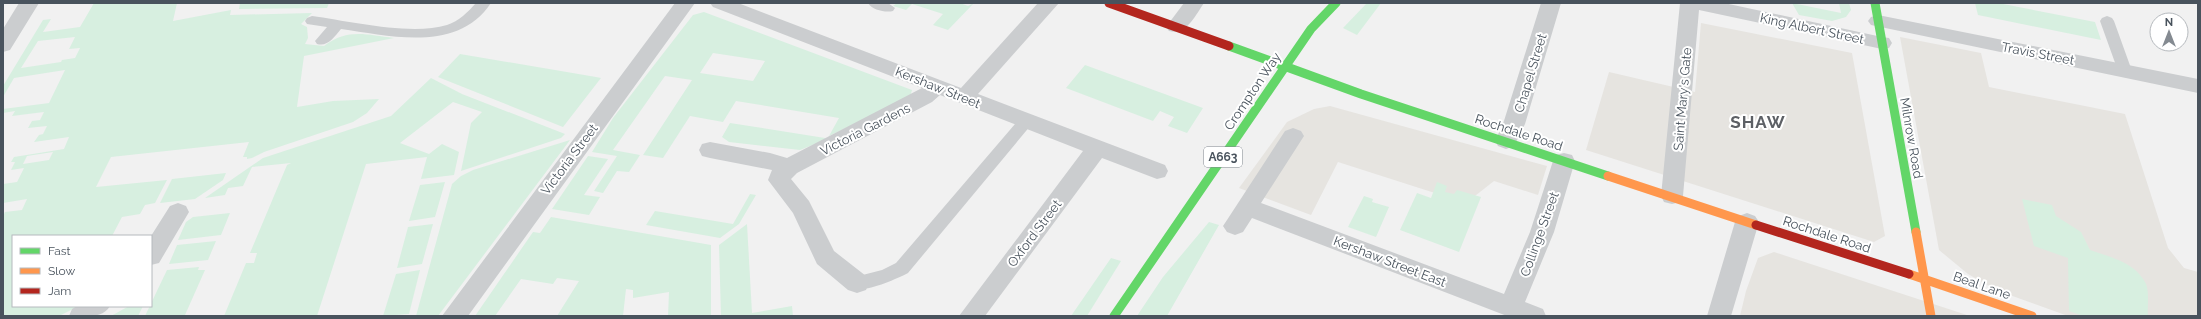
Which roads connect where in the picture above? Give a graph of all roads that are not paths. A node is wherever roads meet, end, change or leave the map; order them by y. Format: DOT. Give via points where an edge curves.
graph roads {
  1 [pos="29,3"];
  2 [pos="484,3"];
  3 [pos="685,3"];
  4 [pos="720,3"];
  5 [pos="1049,3"];
  6 [pos="1109,3"];
  7 [pos="1194,3"];
  8 [pos="1336,3"];
  9 [pos="1551,3"];
  10 [pos="1690,3"];
  11 [pos="1695,3"];
  12 [pos="1876,12"];
  13 [pos="312,21"];
  14 [pos="2107,21"];
  15 [pos="338,24"];
  16 [pos="1176,27"];
  17 [pos="322,41"];
  18 [pos="1882,43"];
  19 [pos="3,45"];
  20 [pos="1285,65"];
  21 [pos="2125,71"];
  22 [pos="937,86"];
  23 [pos="2198,86"];
  24 [pos="964,97"];
  25 [pos="1026,121"];
  26 [pos="1293,136"];
  27 [pos="1506,141"];
  28 [pos="1097,149"];
  29 [pos="710,150"];
  30 [pos="1564,161"];
  31 [pos="789,167"];
  32 [pos="1157,171"];
  33 [pos="1672,196"];
  34 [pos="178,212"];
  35 [pos="1747,222"];
  36 [pos="152,254"];
  37 [pos="1924,278"];
  38 [pos="857,282"];
  39 [pos="96,307"];
  40 [pos="1511,307"];
  41 [pos="81,316"];
  42 [pos="454,316"];
  43 [pos="971,316"];
  44 [pos="1114,316"];
  45 [pos="1534,316"];
  46 [pos="1719,316"];
  47 [pos="1931,316"];
  48 [pos="2032,316"];
  1 -- 19 [label="street"];
  2 -- 15 [label="lane" via="465,22 436,32 422,33"];
  3 -- 42 [label="street, Victoria Street"];
  4 -- 22 [label="street, Kershaw Street"];
  5 -- 24 [label="street"];
  6 -- 16 [label="street, Rochdale Road"];
  7 -- 16 [label="street"];
  8 -- 20 [label="street, Crompton Way / A663" via="1310,29"];
  9 -- 27 [label="street, Chapel Street" via="1514,124"];
  10 -- 33 [label="street, Saint Mary's Gate"];
  11 -- 18 [label="street, King Albert Street"];
  12 -- 18 [label="street, Milnrow Road"];
  12 -- 21 [label="street, Travis Street"];
  13 -- 15 [label="lane"];
  14 -- 21 [label="lane"];
  15 -- 17 [label="lane"];
  16 -- 20 [label="street, Rochdale Road"];
  18 -- 37 [label="street, Milnrow Road"];
  20 -- 27 [label="street, Rochdale Road" via="1361,94"];
  20 -- 44 [label="street, Crompton Way / A663"];
  21 -- 23 [label="street, Travis Street"];
  22 -- 24 [label="street, Kershaw Street"];
  22 -- 31 [label="street, Victoria Gardens" via="928,95 901,111"];
  24 -- 25 [label="street, Kershaw Street"];
  25 -- 28 [label="street, Kershaw Street"];
  25 -- 38 [label="lane" via="902,268 886,276"];
  26 -- 40 [label="street, Kershaw Street East" via="1241,217"];
  27 -- 30 [label="street, Rochdale Road"];
  28 -- 32 [label="street, Kershaw Street"];
  28 -- 43 [label="street, Oxford Street"];
  29 -- 31 [label="street"];
  30 -- 33 [label="street, Rochdale Road"];
  30 -- 40 [label="street, Collinge Street" via="1542,232"];
  31 -- 38 [label="street" via="779,180 801,207 825,257"];
  33 -- 35 [label="street, Rochdale Road"];
  34 -- 36 [label="street"];
  35 -- 37 [label="street, Rochdale Road"];
  35 -- 46 [label="street"];
  37 -- 47 [label="street, Milnrow Road"];
  37 -- 48 [label="street, Beal Lane"];
  39 -- 41 [label="street"];
  40 -- 45 [label="street, Kershaw Street East"];
}
